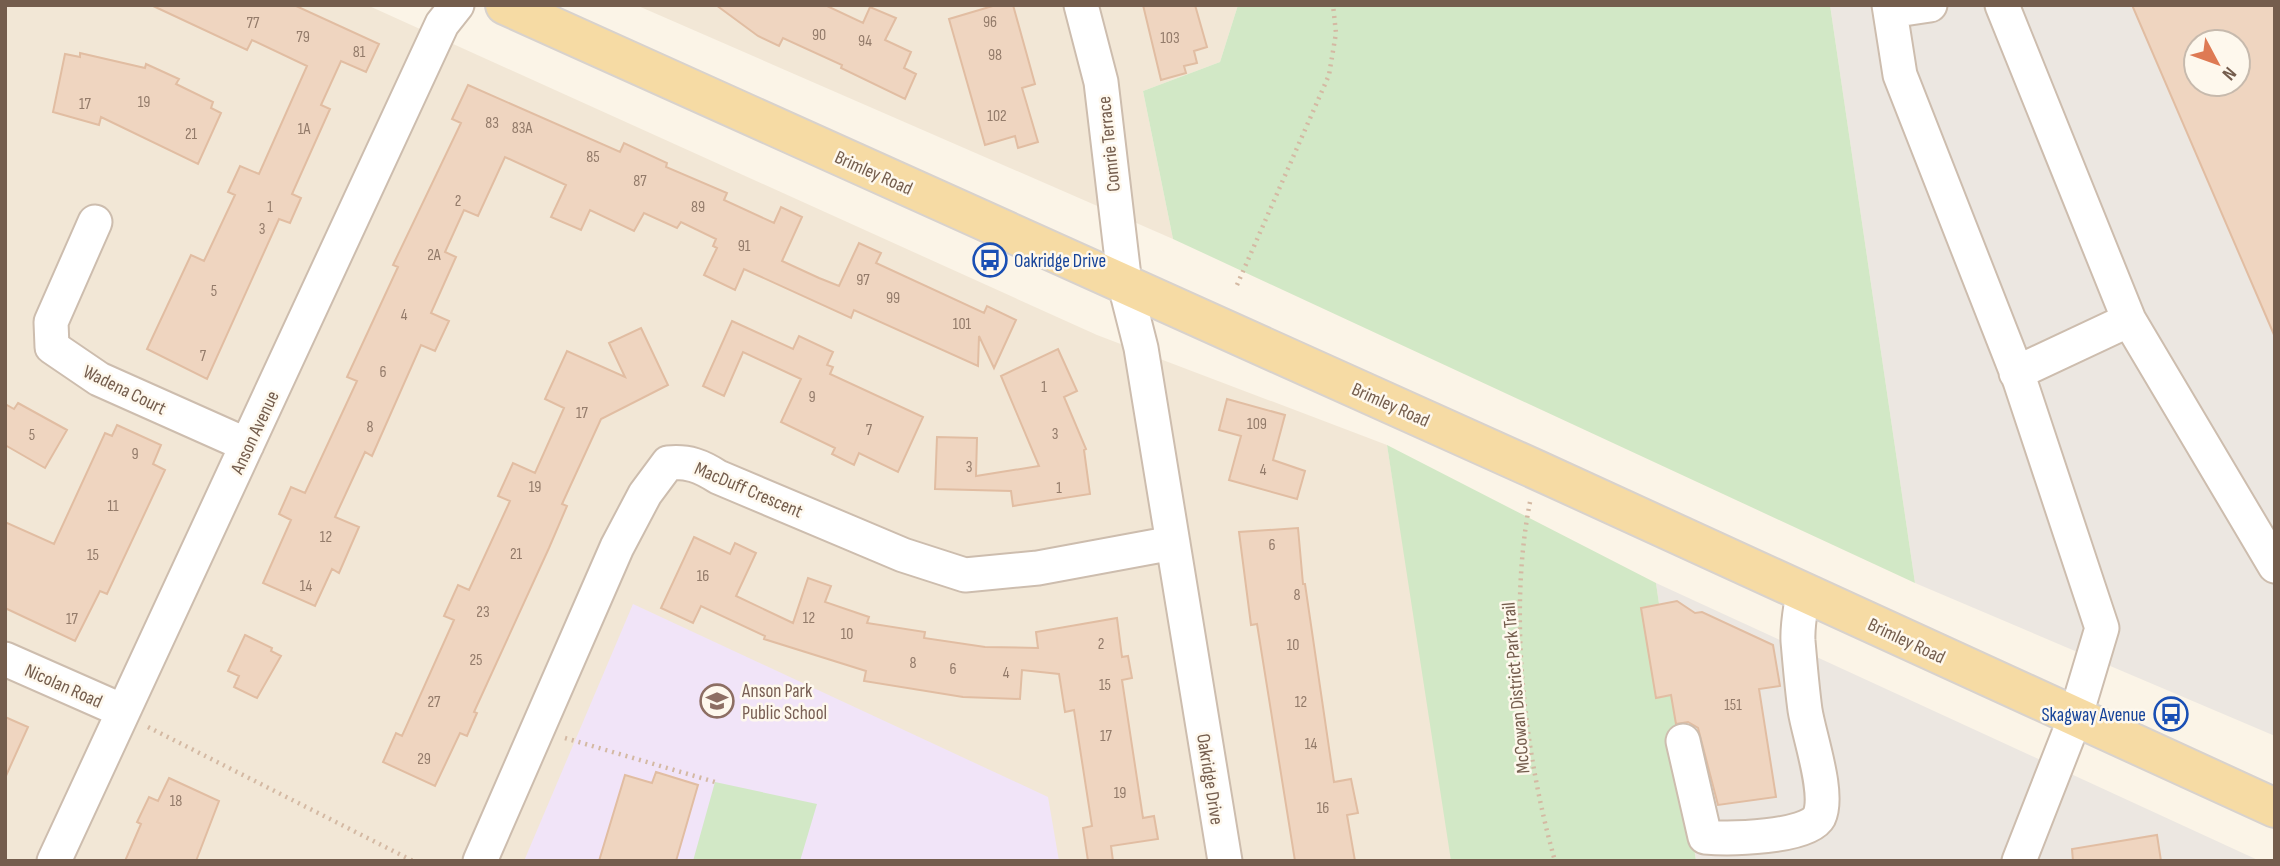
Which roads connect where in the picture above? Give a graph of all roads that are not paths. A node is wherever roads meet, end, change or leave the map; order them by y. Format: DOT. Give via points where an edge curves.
graph roads {
  1 [pos="457,5"];
  2 [pos="505,5"];
  3 [pos="1081,5"];
  4 [pos="1930,5"];
  5 [pos="2002,5"];
  6 [pos="1890,8"];
  7 [pos="95,222"];
  8 [pos="1125,285"];
  9 [pos="2129,320"];
  10 [pos="2017,373"];
  11 [pos="247,445"];
  12 [pos="1173,543"];
  13 [pos="2275,566"];
  14 [pos="1803,592"];
  15 [pos="5,659"];
  16 [pos="134,718"];
  17 [pos="2075,718"];
  18 [pos="1682,741"];
  19 [pos="2275,808"];
  20 [pos="54,861"];
  21 [pos="480,861"];
  22 [pos="1225,861"];
  23 [pos="2019,861"];
  1 -- 11 [label="street, Anson Avenue" via="442,24"];
  2 -- 8 [label="main road, Brimley Road"];
  3 -- 8 [label="street, Comrie Terrace" via="1105,105"];
  4 -- 6 [label="street"];
  5 -- 9 [label="street"];
  6 -- 10 [label="street" via="1900,75"];
  7 -- 11 [label="street, Wadena Court" via="51,322 52,347 99,379"];
  8 -- 12 [label="street, Oakridge Drive" via="1142,348"];
  8 -- 14 [label="main road, Brimley Road"];
  9 -- 10 [label="street"];
  9 -- 13 [label="street"];
  10 -- 17 [label="street" via="2102,628"];
  11 -- 16 [label="street, Anson Avenue"];
  12 -- 21 [label="street, MacDuff Crescent" via="1038,568 965,575 903,555 701,466 668,463 645,494 617,547"];
  12 -- 22 [label="street, Oakridge Drive"];
  14 -- 17 [label="main road, Brimley Road"];
  14 -- 18 [label="street" via="1798,636 1805,709 1822,794 1814,824 1796,832 1706,837"];
  15 -- 16 [label="street, Nicolan Road"];
  16 -- 20 [label="street, Anson Avenue"];
  17 -- 19 [label="main road, Brimley Road"];
  17 -- 23 [label="street"];
}
